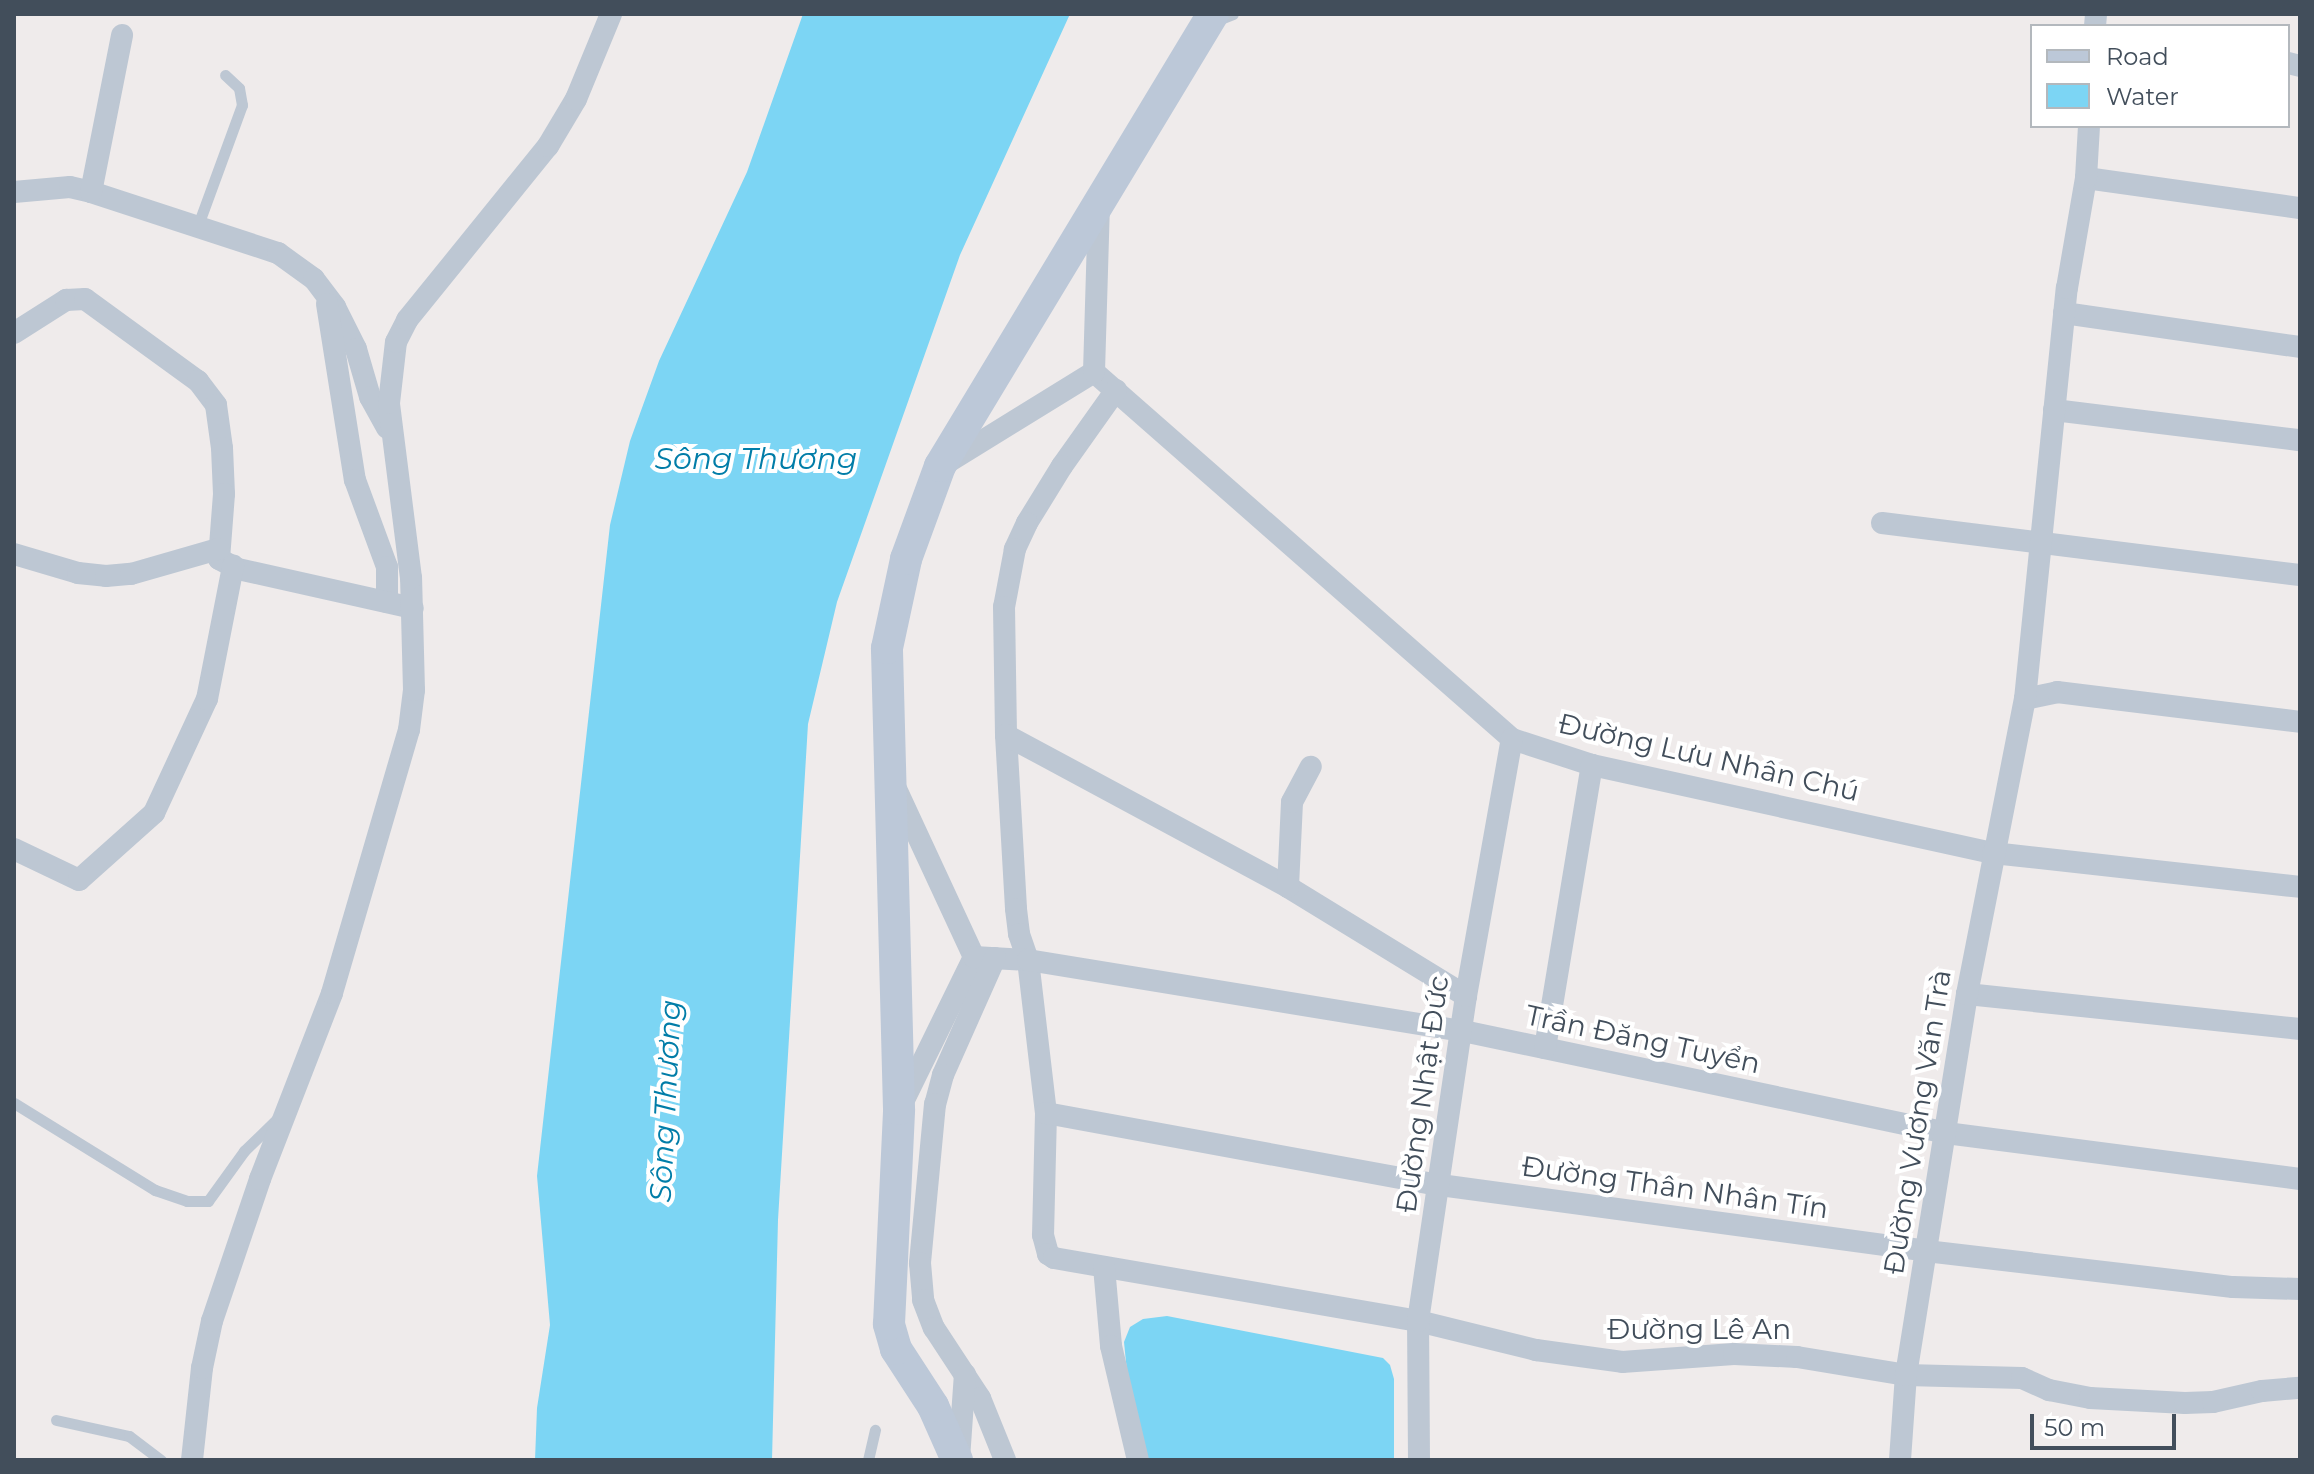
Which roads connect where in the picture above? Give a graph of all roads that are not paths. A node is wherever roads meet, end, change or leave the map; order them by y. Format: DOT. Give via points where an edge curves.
graph roads {
  1 [pos="1217,17"];
  2 [pos="608,19"];
  3 [pos="122,35"];
  4 [pos="225,75"];
  5 [pos="2089,128"];
  6 [pos="2086,178"];
  7 [pos="14,192"];
  8 [pos="91,192"];
  9 [pos="1099,208"];
  10 [pos="2300,208"];
  11 [pos="198,225"];
  12 [pos="325,294"];
  13 [pos="2064,313"];
  14 [pos="14,333"];
  15 [pos="2300,347"];
  16 [pos="1094,372"];
  17 [pos="1116,390"];
  18 [pos="2054,410"];
  19 [pos="391,436"];
  20 [pos="2300,440"];
  21 [pos="940,466"];
  22 [pos="1882,523"];
  23 [pos="2040,540"];
  24 [pos="14,554"];
  25 [pos="225,558"];
  26 [pos="2300,575"];
  27 [pos="387,602"];
  28 [pos="413,608"];
  29 [pos="2025,699"];
  30 [pos="2300,722"];
  31 [pos="1006,735"];
  32 [pos="1512,739"];
  33 [pos="1592,765"];
  34 [pos="1311,767"];
  35 [pos="890,778"];
  36 [pos="14,849"];
  37 [pos="1993,853"];
  38 [pos="1288,887"];
  39 [pos="2300,887"];
  40 [pos="985,957"];
  41 [pos="1028,960"];
  42 [pos="1967,994"];
  43 [pos="1466,996"];
  44 [pos="2300,1029"];
  45 [pos="1463,1031"];
  46 [pos="1545,1048"];
  47 [pos="14,1103"];
  48 [pos="292,1104"];
  49 [pos="899,1109"];
  50 [pos="1046,1113"];
  51 [pos="1946,1133"];
  52 [pos="2300,1179"];
  53 [pos="1440,1185"];
  54 [pos="1926,1251"];
  55 [pos="1104,1267"];
  56 [pos="2300,1289"];
  57 [pos="1418,1321"];
  58 [pos="965,1374"];
  59 [pos="1906,1375"];
  60 [pos="2300,1388"];
  61 [pos="56,1420"];
  62 [pos="875,1430"];
  63 [pos="161,1460"];
  64 [pos="192,1460"];
  65 [pos="868,1460"];
  66 [pos="958,1460"];
  67 [pos="1005,1460"];
  68 [pos="1138,1460"];
  69 [pos="1419,1460"];
  70 [pos="1900,1460"];
  1 -- 9 [label="street"];
  2 -- 19 [label="street" via="576,99 548,146 407,320 390,368"];
  3 -- 8 [label="street"];
  4 -- 11 [label="lane" via="239,88 242,105"];
  5 -- 6 [label="street, Đường Vương Văn Trà"];
  6 -- 10 [label="street"];
  6 -- 13 [label="street, Đường Vương Văn Trà"];
  7 -- 8 [label="street" via="70,187"];
  8 -- 11 [label="street"];
  9 -- 16 [label="street"];
  9 -- 21 [label="street"];
  11 -- 12 [label="street" via="278,253"];
  12 -- 19 [label="street" via="349,335 370,397"];
  12 -- 27 [label="street" via="355,480 387,567"];
  13 -- 15 [label="street"];
  13 -- 18 [label="street, Đường Vương Văn Trà"];
  14 -- 25 [label="street" via="66,300 85,299 198,381 216,405"];
  16 -- 17 [label="street, Đường Lưu Nhân Chú"];
  16 -- 21 [label="street"];
  17 -- 31 [label="street" via="1062,466 1015,549 1004,607"];
  17 -- 32 [label="street, Đường Lưu Nhân Chú"];
  18 -- 20 [label="street"];
  18 -- 23 [label="street, Đường Vương Văn Trà"];
  19 -- 28 [label="street"];
  21 -- 35 [label="street" via="906,559 887,648"];
  22 -- 23 [label="street"];
  23 -- 26 [label="street"];
  23 -- 29 [label="street, Đường Vương Văn Trà"];
  24 -- 25 [label="street" via="106,576"];
  25 -- 27 [label="street"];
  25 -- 36 [label="street" via="207,699 154,813 79,880"];
  27 -- 28 [label="street"];
  28 -- 48 [label="street" via="409,730 332,993"];
  29 -- 30 [label="street" via="2057,692"];
  29 -- 37 [label="street, Đường Vương Văn Trà"];
  31 -- 38 [label="street"];
  31 -- 41 [label="street" via="1016,909"];
  32 -- 33 [label="street, Đường Lưu Nhân Chú"];
  32 -- 43 [label="street, Đường Nhật Đức"];
  33 -- 37 [label="street, Đường Lưu Nhân Chú"];
  33 -- 46 [label="street"];
  34 -- 38 [label="street" via="1292,802"];
  35 -- 40 [label="street"];
  35 -- 49 [label="street"];
  37 -- 39 [label="street, Đường Lưu Nhân Chú"];
  37 -- 42 [label="street, Đường Vương Văn Trà"];
  38 -- 43 [label="street"];
  40 -- 41 [label="street, Trần Đăng Tuyển"];
  40 -- 49 [label="street"];
  40 -- 58 [label="street" via="935,1104 920,1263 923,1300 934,1328"];
  41 -- 45 [label="street, Trần Đăng Tuyển"];
  41 -- 50 [label="street"];
  42 -- 44 [label="street"];
  42 -- 51 [label="street, Đường Vương Văn Trà"];
  43 -- 45 [label="street, Đường Nhật Đức"];
  45 -- 46 [label="street, Trần Đăng Tuyển"];
  45 -- 53 [label="street, Đường Nhật Đức"];
  46 -- 51 [label="street, Trần Đăng Tuyển"];
  47 -- 48 [label="lane" via="155,1190 187,1201 208,1201 244,1151"];
  48 -- 64 [label="street" via="260,1179 212,1321"];
  49 -- 66 [label="street" via="889,1324 896,1349 933,1406"];
  50 -- 53 [label="street, Đường Thân Nhân Tín"];
  50 -- 55 [label="street, Đường Lê An" via="1043,1244 1054,1258"];
  51 -- 52 [label="street, Trần Đăng Tuyển"];
  51 -- 54 [label="street, Đường Vương Văn Trà"];
  53 -- 54 [label="street, Đường Thân Nhân Tín"];
  53 -- 57 [label="street, Đường Nhật Đức"];
  54 -- 56 [label="street, Đường Thân Nhân Tín" via="2233,1287"];
  54 -- 59 [label="street, Đường Vương Văn Trà"];
  55 -- 57 [label="street, Đường Lê An"];
  55 -- 68 [label="street" via="1111,1346"];
  57 -- 59 [label="street, Đường Lê An" via="1536,1350 1622,1362 1734,1354 1797,1357"];
  57 -- 69 [label="street, Đường Nhật Đức"];
  58 -- 66 [label="street"];
  58 -- 67 [label="street"];
  59 -- 60 [label="street, Đường Lê An" via="2022,1378 2090,1398 2185,1403"];
  59 -- 70 [label="street, Đường Vương Văn Trà"];
  61 -- 63 [label="lane" via="129,1436"];
  62 -- 65 [label="lane"];
}
